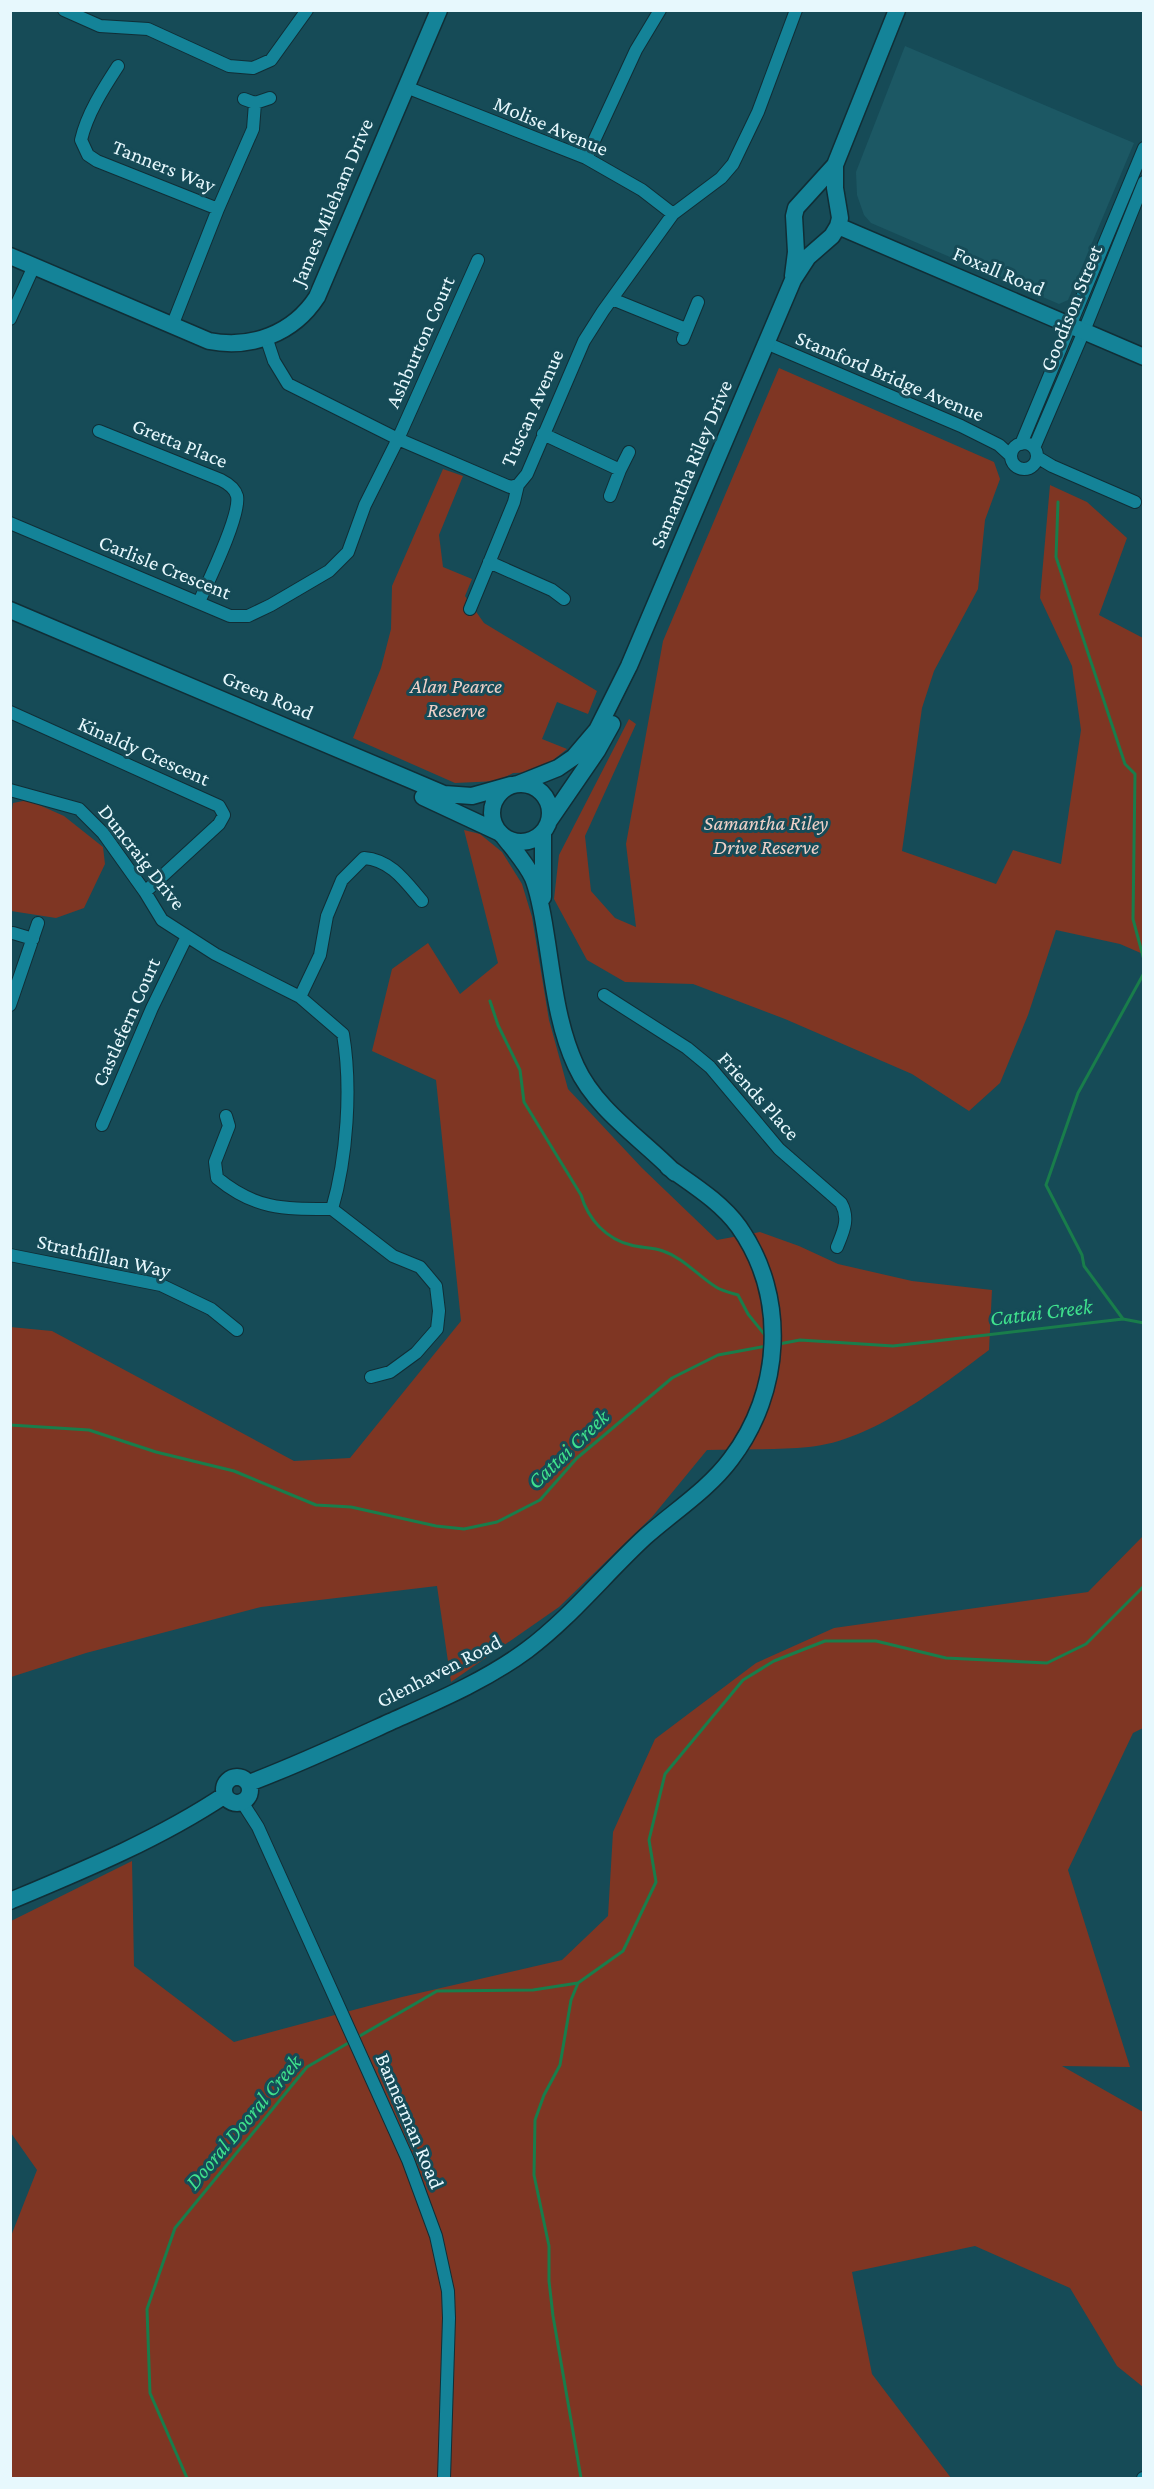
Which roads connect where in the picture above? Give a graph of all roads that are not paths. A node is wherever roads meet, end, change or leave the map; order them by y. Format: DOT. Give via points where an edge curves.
graph roads {
  1 [pos="64,10"];
  2 [pos="307,10"];
  3 [pos="439,10"];
  4 [pos="660,10"];
  5 [pos="796,10"];
  6 [pos="897,10"];
  7 [pos="118,66"];
  8 [pos="406,87"];
  9 [pos="270,98"];
  10 [pos="1143,148"];
  11 [pos="586,158"];
  12 [pos="835,165"];
  13 [pos="1143,182"];
  14 [pos="807,198"];
  15 [pos="837,207"];
  16 [pos="218,209"];
  17 [pos="673,214"];
  18 [pos="795,224"];
  19 [pos="838,226"];
  20 [pos="825,240"];
  21 [pos="10,256"];
  22 [pos="478,260"];
  23 [pos="34,266"];
  24 [pos="793,280"];
  25 [pos="612,299"];
  26 [pos="698,302"];
  27 [pos="10,319"];
  28 [pos="172,326"];
  29 [pos="1077,329"];
  30 [pos="266,337"];
  31 [pos="766,343"];
  32 [pos="1143,357"];
  33 [pos="99,431"];
  34 [pos="543,434"];
  35 [pos="398,439"];
  36 [pos="1016,449"];
  37 [pos="629,452"];
  38 [pos="1035,456"];
  39 [pos="620,470"];
  40 [pos="518,485"];
  41 [pos="610,496"];
  42 [pos="1135,502"];
  43 [pos="10,523"];
  44 [pos="489,562"];
  45 [pos="564,599"];
  46 [pos="199,602"];
  47 [pos="470,609"];
  48 [pos="10,610"];
  49 [pos="10,622"];
  50 [pos="629,666"];
  51 [pos="10,712"];
  52 [pos="514,784"];
  53 [pos="10,790"];
  54 [pos="546,827"];
  55 [pos="501,834"];
  56 [pos="145,892"];
  57 [pos="422,901"];
  58 [pos="542,913"];
  59 [pos="38,923"];
  60 [pos="13,933"];
  61 [pos="187,936"];
  62 [pos="33,939"];
  63 [pos="604,995"];
  64 [pos="300,998"];
  65 [pos="10,1005"];
  66 [pos="226,1116"];
  67 [pos="102,1125"];
  68 [pos="332,1209"];
  69 [pos="837,1247"];
  70 [pos="10,1255"];
  71 [pos="10,1263"];
  72 [pos="219,1316"];
  73 [pos="237,1330"];
  74 [pos="370,1377"];
  75 [pos="249,1783"];
  76 [pos="225,1795"];
  77 [pos="242,1802"];
  78 [pos="10,1901"];
  79 [pos="444,2478"];
  1 -- 2 [label="street" via="100,26 148,29 229,66 253,68 271,60"];
  3 -- 8 [label="main road, James Mileham Drive"];
  4 -- 11 [label="street" via="636,50"];
  5 -- 17 [label="street, Tuscan Avenue" via="758,112 733,164 721,178"];
  6 -- 12 [label="main road, Samantha Riley Drive"];
  7 -- 16 [label="street, Tanners Way" via="83,132 81,140 88,155"];
  8 -- 11 [label="street, Molise Avenue"];
  8 -- 30 [label="main road, James Mileham Drive" via="316,297 298,320"];
  9 -- 16 [label="street" via="250,101 253,129"];
  10 -- 29 [label="street, Goodison Street"];
  11 -- 17 [label="street, Molise Avenue" via="642,190"];
  12 -- 14 [label="main road, Samantha Riley Drive"];
  12 -- 15 [label="main road, Samantha Riley Drive"];
  13 -- 29 [label="street, Goodison Street"];
  14 -- 15 [label="main road" via="822,196"];
  14 -- 18 [label="main road, Samantha Riley Drive" via="796,208"];
  15 -- 19 [label="main road, Samantha Riley Drive"];
  16 -- 28 [label="street"];
  17 -- 25 [label="street, Tuscan Avenue"];
  18 -- 20 [label="main road" via="806,238"];
  18 -- 24 [label="main road, Samantha Riley Drive"];
  19 -- 20 [label="main road, Samantha Riley Drive"];
  19 -- 29 [label="main road, Foxall Road"];
  20 -- 24 [label="main road, Samantha Riley Drive"];
  21 -- 23 [label="main road, James Mileham Drive"];
  22 -- 35 [label="street, Ashburton Court"];
  23 -- 27 [label="street"];
  23 -- 28 [label="main road, James Mileham Drive"];
  24 -- 31 [label="main road, Samantha Riley Drive"];
  25 -- 26 [label="street" via="684,334"];
  25 -- 34 [label="street, Tuscan Avenue" via="584,341"];
  28 -- 30 [label="main road, James Mileham Drive" via="219,343"];
  29 -- 32 [label="main road, Foxall Road"];
  29 -- 36 [label="street, Goodison Street"];
  29 -- 38 [label="street, Goodison Street"];
  30 -- 35 [label="street, Tuscan Avenue" via="288,384"];
  31 -- 36 [label="street, Stamford Bridge Avenue"];
  31 -- 50 [label="main road, Samantha Riley Drive"];
  33 -- 46 [label="street, Gretta Place" via="230,484 237,497 233,521"];
  34 -- 39 [label="street"];
  34 -- 40 [label="street, Tuscan Avenue" via="527,474"];
  35 -- 40 [label="street, Tuscan Avenue" via="510,487"];
  35 -- 46 [label="street, Carlisle Crescent" via="365,505 348,552 330,571 248,616 230,616"];
  36 -- 38 [label="street" via="1029,444"];
  36 -- 38 [label="street" via="1014,464 1021,469"];
  37 -- 39 [label="street"];
  38 -- 42 [label="street"];
  39 -- 41 [label="street"];
  40 -- 44 [label="street"];
  43 -- 46 [label="street, Carlisle Crescent"];
  44 -- 45 [label="street"];
  44 -- 47 [label="street"];
  48 -- 52 [label="main road, Green Road" via="444,794 472,796"];
  49 -- 55 [label="main road, Green Road" via="451,809"];
  50 -- 52 [label="main road, Samantha Riley Drive" via="587,745 558,768"];
  50 -- 54 [label="main road, Samantha Riley Drive" via="620,704 605,738"];
  51 -- 56 [label="street, Kinaldy Crescent" via="219,806 224,815 219,824"];
  52 -- 54 [label="main road" via="534,786 544,795 550,806"];
  52 -- 55 [label="main road" via="503,789 493,804 493,823"];
  53 -- 56 [label="street, Duncraig Drive" via="79,809 103,833"];
  54 -- 55 [label="main road" via="535,839 524,842 514,842"];
  54 -- 58 [label="main road, Glenhaven Road"];
  55 -- 58 [label="main road, Glenhaven Road" via="530,872"];
  56 -- 61 [label="street, Duncraig Drive" via="162,920"];
  57 -- 64 [label="street" via="396,870 378,859 364,858 342,880 327,916 320,955"];
  58 -- 75 [label="main road, Glenhaven Road" via="567,1042 586,1084 669,1167 723,1209 753,1252 761,1288 774,1318 766,1368 742,1423 677,1510 528,1650 430,1704"];
  59 -- 62 [label="street"];
  60 -- 62 [label="street"];
  61 -- 64 [label="street, Duncraig Drive"];
  61 -- 67 [label="street, Castlefern Court"];
  62 -- 65 [label="street"];
  63 -- 69 [label="street, Friends Place" via="710,1067 779,1149 841,1203 846,1221"];
  64 -- 68 [label="street, Duncraig Drive" via="343,1034 346,1053 341,1178"];
  66 -- 68 [label="street" via="229,1126 215,1162 217,1178 256,1203"];
  68 -- 74 [label="street" via="393,1256 420,1267 435,1286 437,1329 416,1353 390,1372"];
  70 -- 72 [label="street, Strathfillan Way" via="161,1285"];
  71 -- 72 [label="street, Strathfillan Way" via="158,1292"];
  72 -- 73 [label="street, Strathfillan Way"];
  75 -- 76 [label="main road" via="240,1777 233,1778 225,1786"];
  75 -- 77 [label="main road" via="250,1794"];
  76 -- 77 [label="main road" via="231,1801"];
  76 -- 78 [label="main road" via="143,1842"];
  77 -- 79 [label="street, Bannerman Road" via="258,1827 403,2149 436,2236 448,2291 449,2318"];
}
